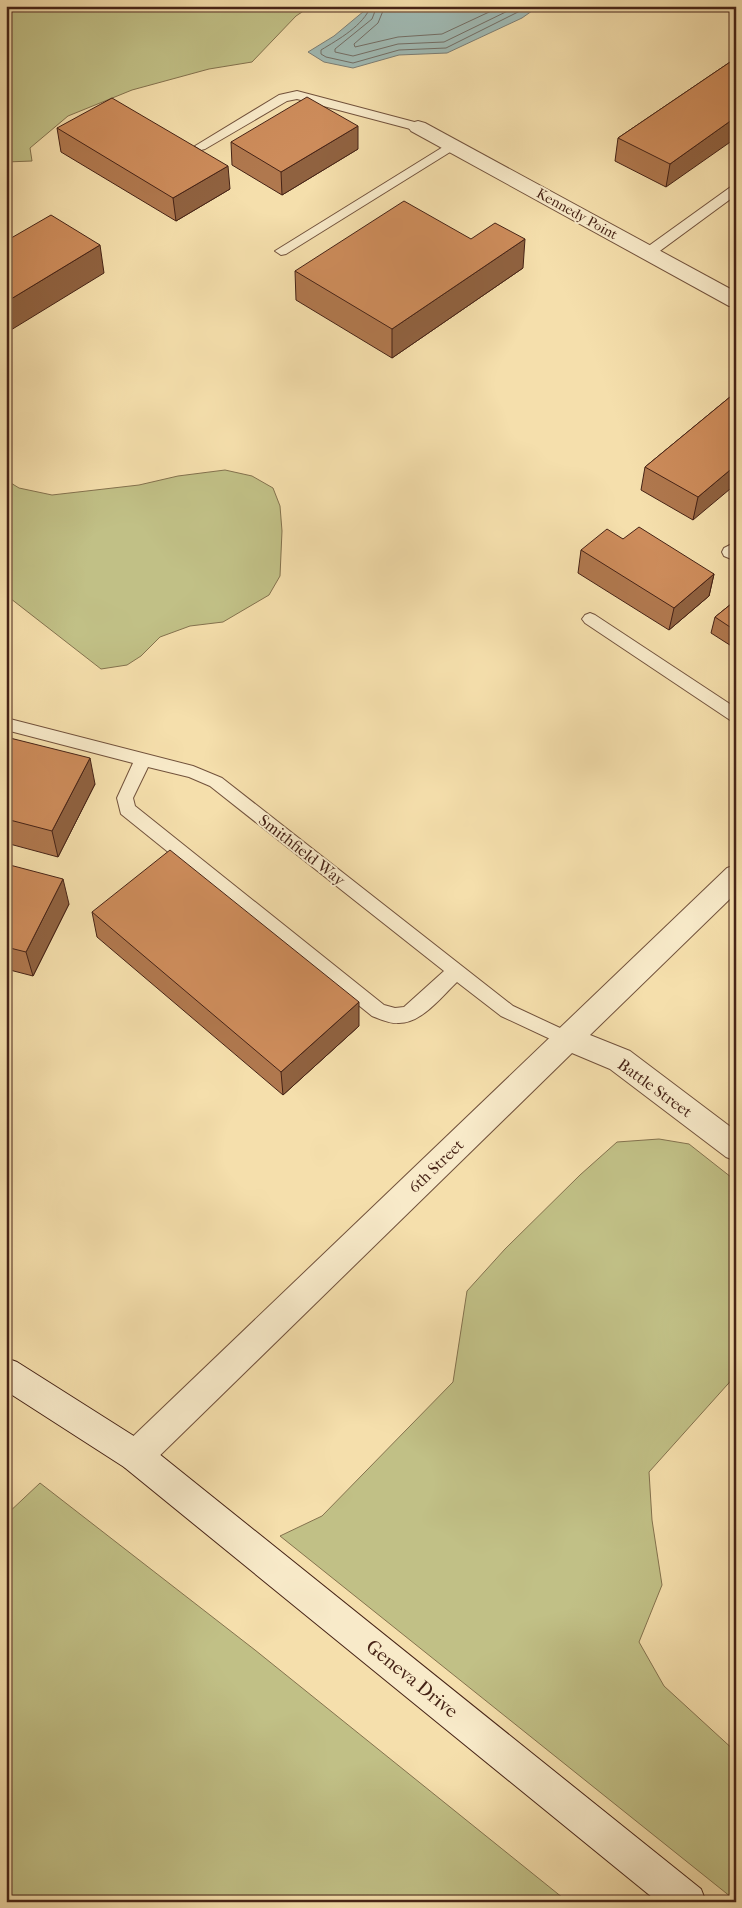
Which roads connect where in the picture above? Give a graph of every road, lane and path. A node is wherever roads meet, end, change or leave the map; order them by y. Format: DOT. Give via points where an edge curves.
graph roads {
  1 [pos="418,127"];
  2 [pos="201,146"];
  3 [pos="451,146"];
  4 [pos="736,189"];
  5 [pos="281,251"];
  6 [pos="648,253"];
  7 [pos="736,301"];
  8 [pos="736,547"];
  9 [pos="736,556"];
  10 [pos="590,618"];
  11 [pos="736,716"];
  12 [pos="6,724"];
  13 [pos="143,759"];
  14 [pos="736,876"];
  15 [pos="456,972"];
  16 [pos="567,1039"];
  17 [pos="736,1148"];
  18 [pos="6,1373"];
  19 [pos="136,1456"];
  20 [pos="688,1902"];
  1 -- 2 [label="lane" via="297,95 283,98"];
  1 -- 3 [label="street, Kennedy Point"];
  3 -- 5 [label="lane"];
  3 -- 6 [label="street, Kennedy Point"];
  4 -- 6 [label="lane"];
  6 -- 7 [label="street, Kennedy Point"];
  8 -- 9 [label="lane" via="729,552"];
  10 -- 11 [label="lane"];
  12 -- 13 [label="lane, Smithfield Way"];
  13 -- 15 [label="lane, Smithfield Way" via="193,772 216,782"];
  13 -- 15 [label="lane" via="125,798 127,809 378,1011 404,1016"];
  14 -- 16 [label="street, 6th Street"];
  15 -- 16 [label="lane, Smithfield Way" via="507,1011"];
  16 -- 17 [label="street, Battle Street" via="620,1060"];
  16 -- 19 [label="street, 6th Street"];
  18 -- 19 [label="street, Geneva Drive"];
  19 -- 20 [label="street, Geneva Drive"];
}
